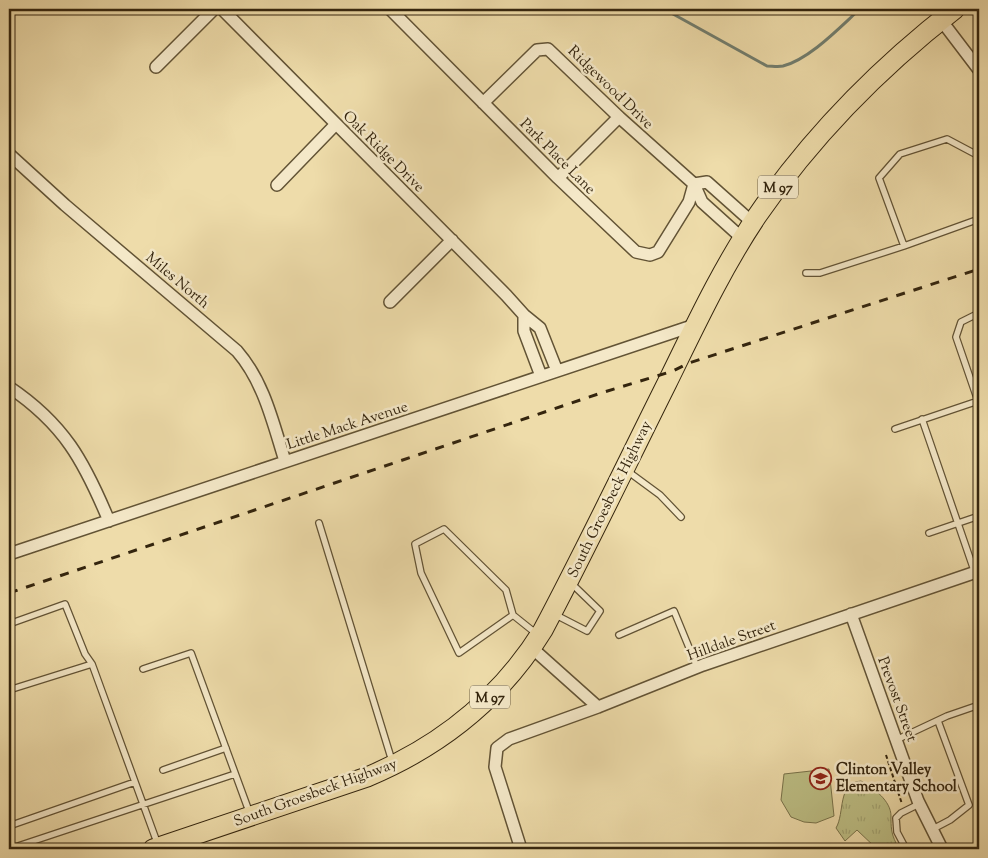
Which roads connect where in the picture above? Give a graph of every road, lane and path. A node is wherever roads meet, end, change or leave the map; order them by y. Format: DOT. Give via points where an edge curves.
graph roads {
  1 [pos="214,9"];
  2 [pos="222,9"];
  3 [pos="390,9"];
  4 [pos="948,14"];
  5 [pos="156,66"];
  6 [pos="979,70"];
  7 [pos="483,103"];
  8 [pos="619,117"];
  9 [pos="336,124"];
  10 [pos="9,154"];
  11 [pos="979,156"];
  12 [pos="558,178"];
  13 [pos="694,184"];
  14 [pos="276,185"];
  15 [pos="979,219"];
  16 [pos="748,231"];
  17 [pos="452,240"];
  18 [pos="904,246"];
  19 [pos="806,273"];
  20 [pos="390,302"];
  21 [pos="979,314"];
  22 [pos="524,316"];
  23 [pos="695,325"];
  24 [pos="557,371"];
  25 [pos="541,376"];
  26 [pos="9,387"];
  27 [pos="922,419"];
  28 [pos="895,430"];
  29 [pos="285,461"];
  30 [pos="624,469"];
  31 [pos="979,516"];
  32 [pos="681,517"];
  33 [pos="109,520"];
  34 [pos="320,523"];
  35 [pos="959,523"];
  36 [pos="929,533"];
  37 [pos="9,554"];
  38 [pos="977,572"];
  39 [pos="568,581"];
  40 [pos="552,613"];
  41 [pos="851,614"];
  42 [pos="513,615"];
  43 [pos="9,624"];
  44 [pos="619,635"];
  45 [pos="536,642"];
  46 [pos="92,664"];
  47 [pos="697,668"];
  48 [pos="143,670"];
  49 [pos="9,690"];
  50 [pos="979,705"];
  51 [pos="598,707"];
  52 [pos="938,720"];
  53 [pos="896,740"];
  54 [pos="226,748"];
  55 [pos="886,755"];
  56 [pos="394,765"];
  57 [pos="163,770"];
  58 [pos="235,774"];
  59 [pos="135,782"];
  60 [pos="143,804"];
  61 [pos="919,804"];
  62 [pos="896,808"];
  63 [pos="250,816"];
  64 [pos="9,826"];
  65 [pos="931,830"];
  66 [pos="9,848"];
  67 [pos="156,848"];
  68 [pos="521,849"];
  69 [pos="906,849"];
  70 [pos="942,849"];
  1 -- 5 [label="street"];
  2 -- 9 [label="street, Oak Ridge Drive"];
  3 -- 7 [label="street, Park Place Lane"];
  4 -- 6 [label="street"];
  4 -- 16 [label="main road, South Groesbeck Highway / M 97" via="885,66 844,107 782,182"];
  7 -- 8 [label="street, Ridgewood Drive" via="537,50 544,48 552,51"];
  7 -- 12 [label="street, Park Place Lane"];
  8 -- 12 [label="street"];
  8 -- 13 [label="street, Ridgewood Drive"];
  9 -- 14 [label="street"];
  9 -- 17 [label="street, Oak Ridge Drive"];
  10 -- 29 [label="street, Miles North" via="237,351 250,368 266,400"];
  11 -- 18 [label="lane" via="947,139 900,154 878,178"];
  12 -- 13 [label="street, Park Place Lane" via="636,252 645,255 658,252 689,202"];
  13 -- 16 [label="street, Ridgewood Drive" via="702,202"];
  13 -- 16 [label="street, Ridgewood Drive" via="707,182"];
  15 -- 18 [label="lane"];
  16 -- 23 [label="main road, South Groesbeck Highway / M 97"];
  17 -- 20 [label="street"];
  17 -- 22 [label="street, Oak Ridge Drive"];
  18 -- 19 [label="lane" via="820,273"];
  21 -- 27 [label="lane" via="961,322 956,337 978,401"];
  22 -- 24 [label="street, Oak Ridge Drive" via="540,328"];
  22 -- 25 [label="street" via="524,331"];
  23 -- 24 [label="street, Little Mack Avenue"];
  23 -- 30 [label="main road, South Groesbeck Highway / M 97"];
  24 -- 25 [label="street, Little Mack Avenue"];
  25 -- 29 [label="street, Little Mack Avenue"];
  26 -- 33 [label="street" via="38,410 71,445 87,469"];
  27 -- 28 [label="lane"];
  27 -- 35 [label="lane"];
  29 -- 33 [label="street, Little Mack Avenue"];
  30 -- 32 [label="lane" via="660,494"];
  30 -- 39 [label="main road, South Groesbeck Highway / M 97"];
  31 -- 35 [label="lane"];
  33 -- 37 [label="street, Little Mack Avenue"];
  34 -- 56 [label="lane"];
  35 -- 36 [label="lane"];
  35 -- 38 [label="lane"];
  38 -- 41 [label="street, Hilldale Street"];
  39 -- 40 [label="main road, South Groesbeck Highway / M 97"];
  39 -- 40 [label="lane" via="600,611 587,631"];
  40 -- 45 [label="main road, South Groesbeck Highway / M 97"];
  41 -- 47 [label="street, Hilldale Street"];
  41 -- 53 [label="street, Prevost Street"];
  42 -- 42 [label="lane" via="459,653 421,574 415,544 444,528 506,590"];
  42 -- 45 [label="lane"];
  43 -- 46 [label="lane" via="64,604"];
  44 -- 47 [label="lane" via="674,611"];
  45 -- 51 [label="street"];
  45 -- 56 [label="main road, South Groesbeck Highway / M 97" via="497,690 457,727"];
  46 -- 49 [label="lane"];
  46 -- 59 [label="lane"];
  47 -- 51 [label="street, Hilldale Street"];
  48 -- 54 [label="lane" via="191,653"];
  50 -- 52 [label="lane"];
  51 -- 68 [label="street, Hilldale Street" via="509,739 497,748 494,767"];
  52 -- 53 [label="lane"];
  52 -- 65 [label="lane" via="970,805"];
  53 -- 61 [label="street, Prevost Street"];
  54 -- 57 [label="lane"];
  54 -- 58 [label="lane"];
  55 -- 62 [label="path" via="902,803"];
  56 -- 63 [label="main road, South Groesbeck Highway / M 97"];
  58 -- 60 [label="lane"];
  58 -- 63 [label="lane"];
  59 -- 60 [label="lane"];
  59 -- 64 [label="lane"];
  60 -- 66 [label="lane"];
  60 -- 67 [label="lane"];
  61 -- 65 [label="street, Prevost Street"];
  61 -- 69 [label="lane" via="896,818 897,832"];
  63 -- 67 [label="main road, South Groesbeck Highway / M 97"];
  65 -- 70 [label="street, Prevost Street"];
}
